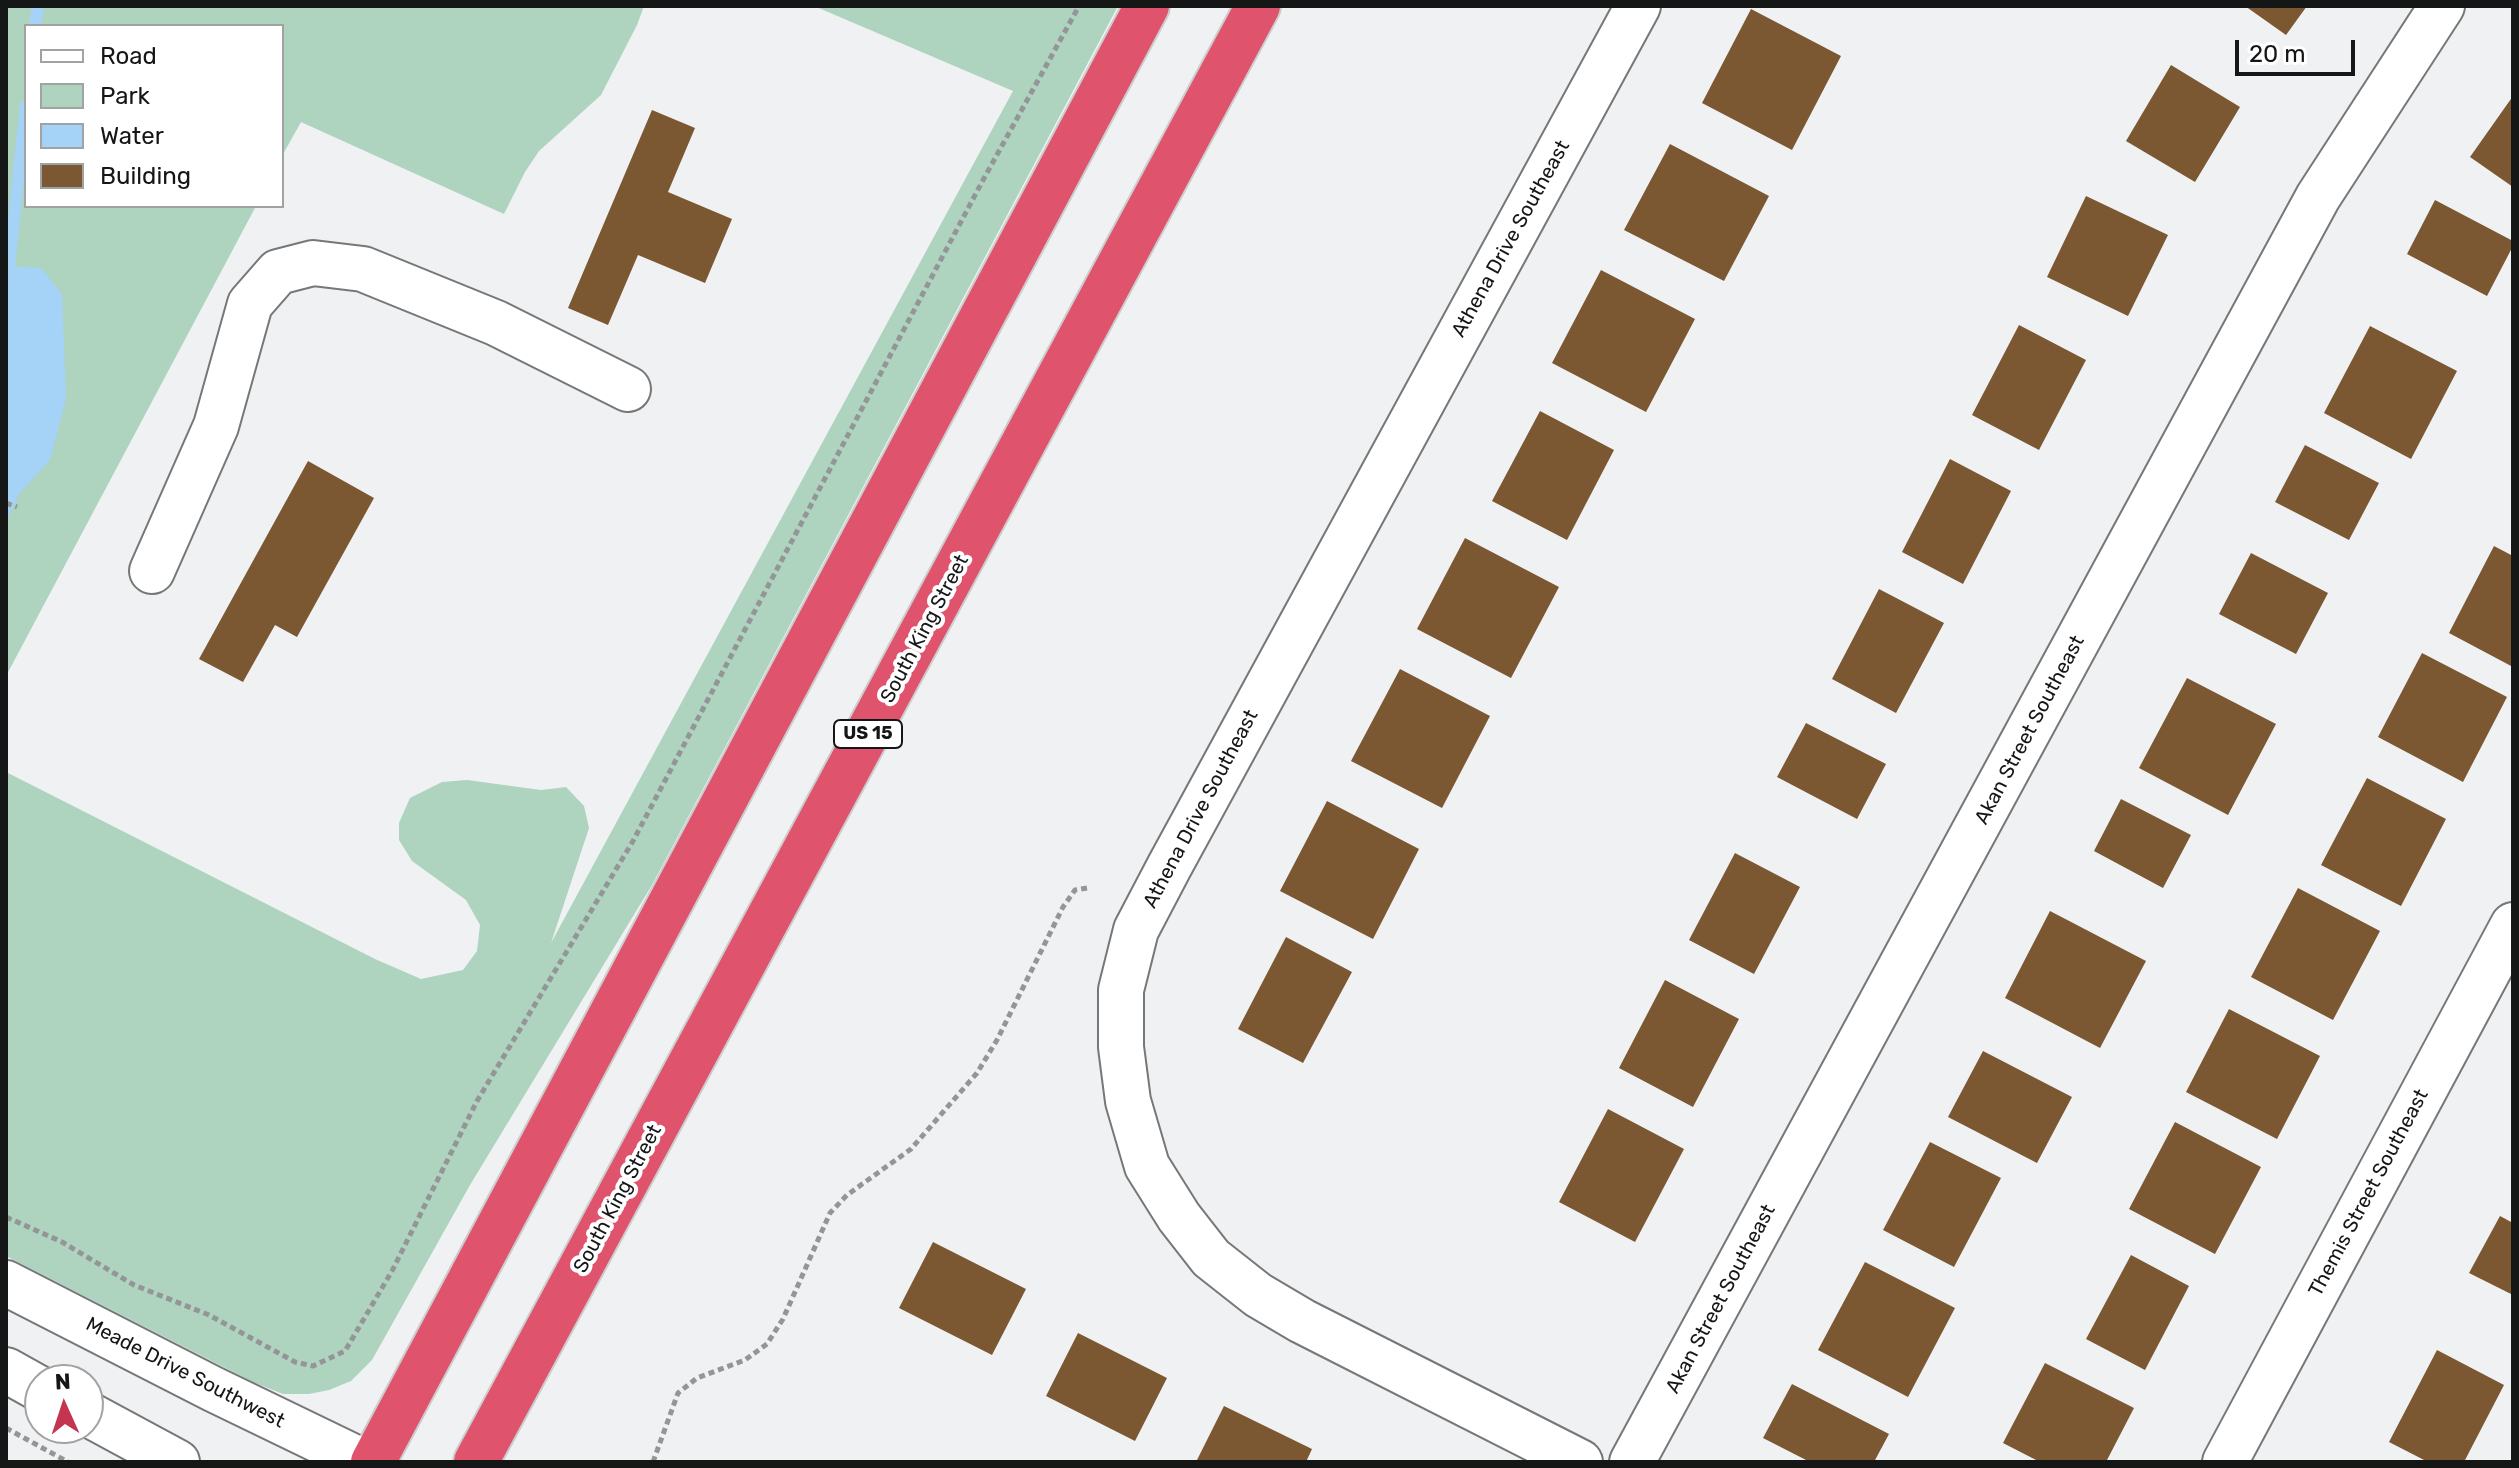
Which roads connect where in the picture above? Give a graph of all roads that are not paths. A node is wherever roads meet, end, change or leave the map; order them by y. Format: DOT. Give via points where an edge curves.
graph roads {
  1 [pos="1147,6"];
  2 [pos="1258,6"];
  3 [pos="1638,6"];
  4 [pos="2442,6"];
  5 [pos="628,389"];
  6 [pos="152,571"];
  7 [pos="2513,925"];
  8 [pos="6,1283"];
  9 [pos="6,1370"];
  10 [pos="24,1380"];
  11 [pos="104,1423"];
  12 [pos="177,1462"];
  13 [pos="364,1462"];
  14 [pos="373,1462"];
  15 [pos="476,1462"];
  16 [pos="1580,1462"];
  17 [pos="1632,1462"];
  18 [pos="2225,1462"];
  1 -- 14 [label="highway"];
  2 -- 15 [label="highway, South King Street / US 15"];
  3 -- 16 [label="street, Athena Drive Southeast" via="1136,930 1121,990 1128,1101 1147,1166 1211,1258 1302,1321"];
  4 -- 17 [label="street, Akan Street Southeast" via="2318,197"];
  5 -- 6 [label="street" via="496,323 363,269 313,263 278,272 250,304 216,426"];
  7 -- 18 [label="street, Themis Street Southeast"];
  8 -- 13 [label="street, Meade Drive Southwest"];
  9 -- 10 [label="street"];
  11 -- 12 [label="street"];
}
